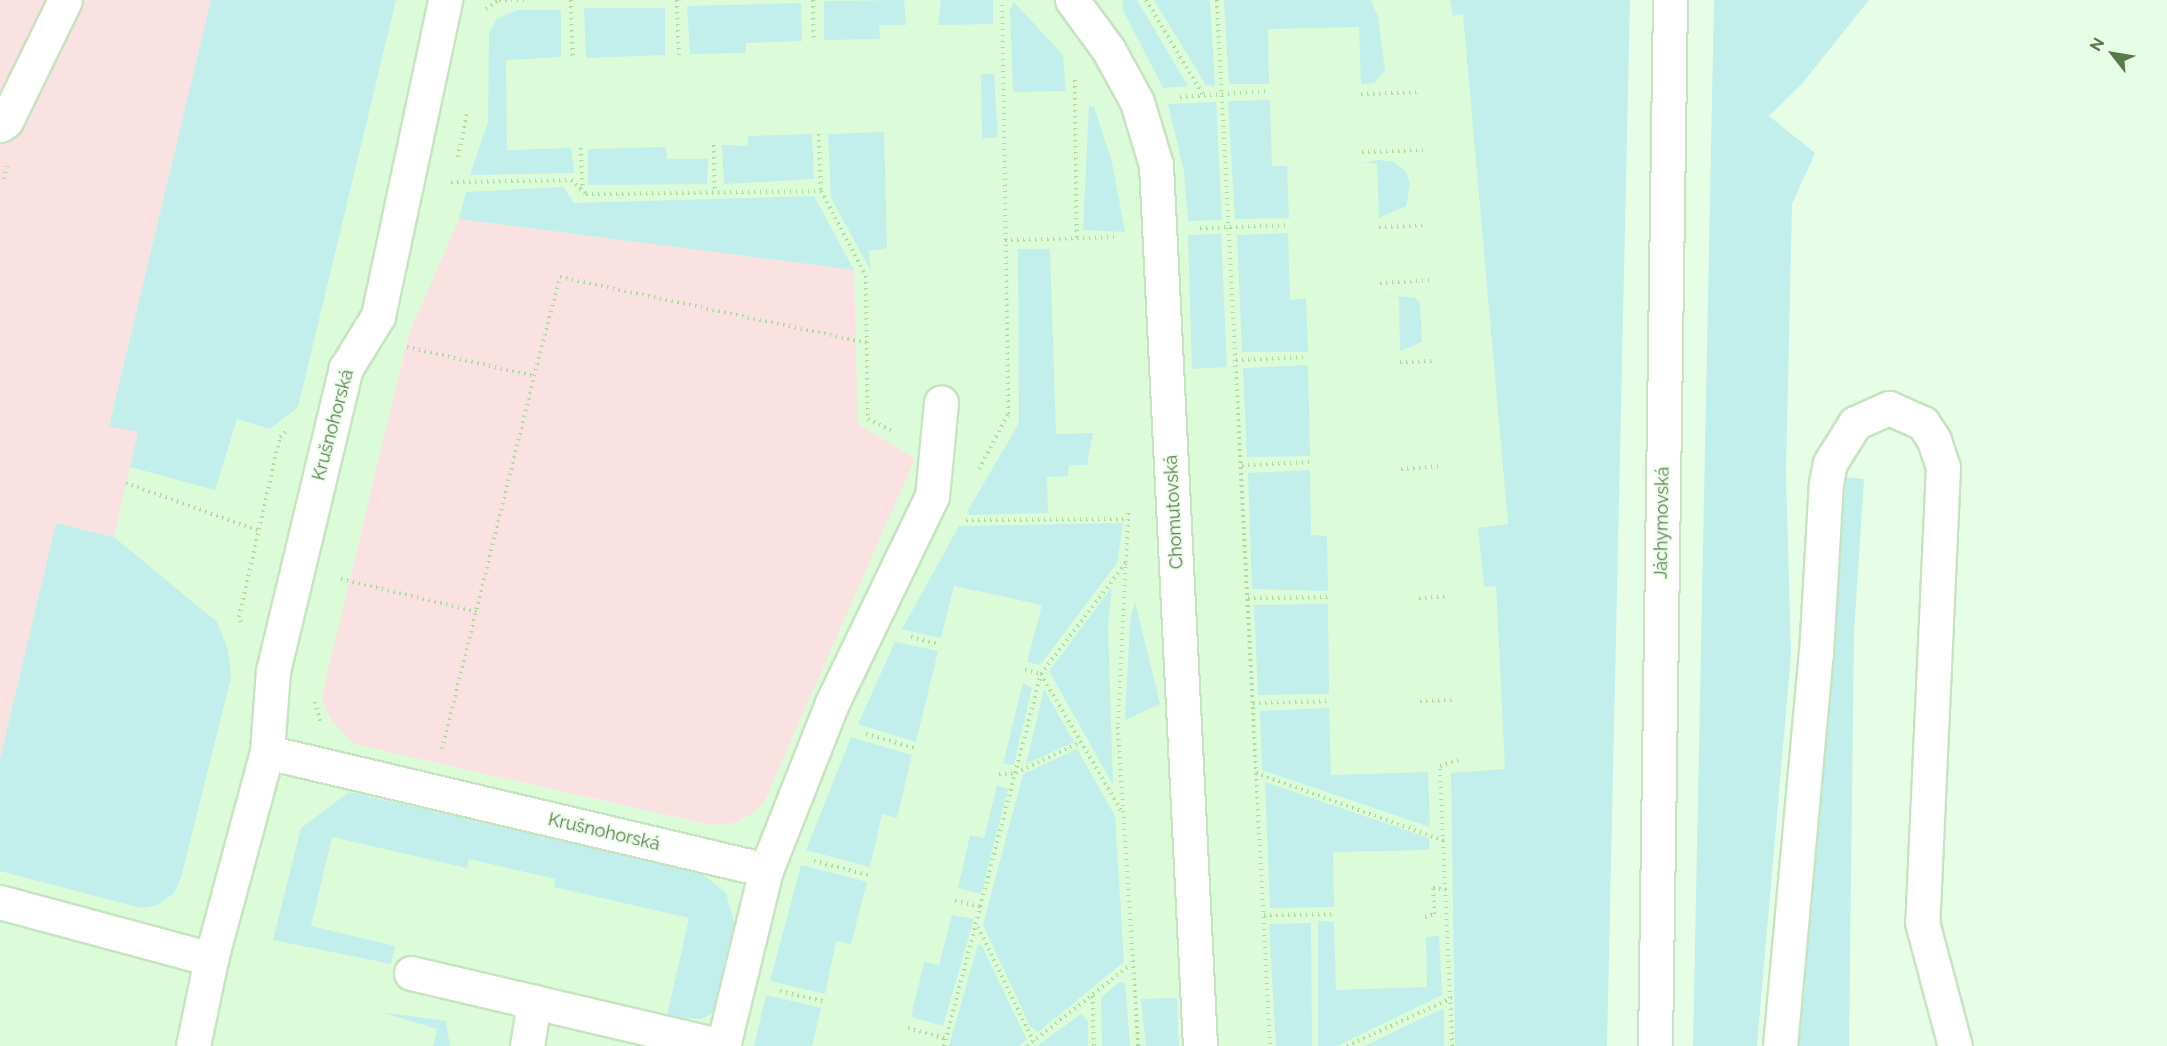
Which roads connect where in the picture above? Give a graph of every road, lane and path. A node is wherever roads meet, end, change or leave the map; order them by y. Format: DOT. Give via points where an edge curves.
graph roads {
  1 [pos="65,0"];
  2 [pos="445,0"];
  3 [pos="571,0"];
  4 [pos="677,0"];
  5 [pos="813,0"];
  6 [pos="1002,0"];
  7 [pos="1072,0"];
  8 [pos="1146,0"];
  9 [pos="1217,0"];
  10 [pos="1670,0"];
  11 [pos="814,40"];
  12 [pos="678,55"];
  13 [pos="573,58"];
  14 [pos="1075,75"];
  15 [pos="1269,91"];
  16 [pos="1420,92"];
  17 [pos="1223,93"];
  18 [pos="1361,94"];
  19 [pos="1203,95"];
  20 [pos="1137,102"];
  21 [pos="0,125"];
  22 [pos="819,134"];
  23 [pos="714,145"];
  24 [pos="581,148"];
  25 [pos="1423,150"];
  26 [pos="1362,152"];
  27 [pos="451,182"];
  28 [pos="583,191"];
  29 [pos="821,191"];
  30 [pos="715,192"];
  31 [pos="1289,225"];
  32 [pos="1428,225"];
  33 [pos="1379,227"];
  34 [pos="1161,228"];
  35 [pos="1230,228"];
  36 [pos="1120,237"];
  37 [pos="1077,238"];
  38 [pos="1005,240"];
  39 [pos="1431,280"];
  40 [pos="1380,283"];
  41 [pos="867,343"];
  42 [pos="397,345"];
  43 [pos="1308,357"];
  44 [pos="1236,360"];
  45 [pos="1436,361"];
  46 [pos="1400,362"];
  47 [pos="534,376"];
  48 [pos="941,402"];
  49 [pos="939,453"];
  50 [pos="1310,462"];
  51 [pos="1242,465"];
  52 [pos="1441,466"];
  53 [pos="1401,469"];
  54 [pos="974,477"];
  55 [pos="126,483"];
  56 [pos="1129,508"];
  57 [pos="1128,519"];
  58 [pos="963,520"];
  59 [pos="259,531"];
  60 [pos="1126,562"];
  61 [pos="344,568"];
  62 [pos="341,579"];
  63 [pos="338,591"];
  64 [pos="1449,596"];
  65 [pos="1328,597"];
  66 [pos="1248,598"];
  67 [pos="1419,598"];
  68 [pos="477,612"];
  69 [pos="902,635"];
  70 [pos="939,644"];
  71 [pos="1025,670"];
  72 [pos="1041,674"];
  73 [pos="1454,700"];
  74 [pos="315,701"];
  75 [pos="1329,701"];
  76 [pos="1420,701"];
  77 [pos="1253,703"];
  78 [pos="323,726"];
  79 [pos="859,731"];
  80 [pos="1081,742"];
  81 [pos="915,748"];
  82 [pos="267,752"];
  83 [pos="440,759"];
  84 [pos="1458,760"];
  85 [pos="1016,773"];
  86 [pos="1256,773"];
  87 [pos="999,774"];
  88 [pos="1124,814"];
  89 [pos="1445,841"];
  90 [pos="807,859"];
  91 [pos="766,870"];
  92 [pos="868,875"];
  93 [pos="1448,890"];
  94 [pos="955,901"];
  95 [pos="0,903"];
  96 [pos="983,907"];
  97 [pos="1334,914"];
  98 [pos="1264,915"];
  99 [pos="1425,917"];
  100 [pos="978,926"];
  101 [pos="211,959"];
  102 [pos="1131,965"];
  103 [pos="411,973"];
  104 [pos="770,989"];
  105 [pos="1093,996"];
  106 [pos="1452,998"];
  107 [pos="823,1001"];
  108 [pos="534,1002"];
  109 [pos="908,1028"];
  110 [pos="946,1039"];
  111 [pos="1033,1041"];
  112 [pos="192,1046"];
  113 [pos="527,1046"];
  114 [pos="723,1046"];
  115 [pos="944,1046"];
  116 [pos="1027,1046"];
  117 [pos="1094,1046"];
  118 [pos="1138,1046"];
  119 [pos="1200,1046"];
  120 [pos="1270,1046"];
  121 [pos="1347,1046"];
  122 [pos="1452,1046"];
  123 [pos="1655,1046"];
  124 [pos="1780,1046"];
  125 [pos="1956,1046"];
  1 -- 21 [label="street" via="6,121"];
  2 -- 82 [label="street, Krušnohorská" via="378,316 346,368 275,659"];
  3 -- 13 [label="path"];
  4 -- 12 [label="path"];
  5 -- 11 [label="path"];
  6 -- 38 [label="path"];
  7 -- 20 [label="street, Chomutovská" via="1108,48"];
  8 -- 19 [label="path"];
  9 -- 17 [label="path"];
  10 -- 123 [label="street, Jáchymovská"];
  14 -- 37 [label="path"];
  15 -- 17 [label="path"];
  16 -- 18 [label="path"];
  17 -- 19 [label="path"];
  17 -- 35 [label="path"];
  19 -- 20 [label="path"];
  20 -- 34 [label="street, Chomutovská" via="1156,165"];
  22 -- 29 [label="path"];
  23 -- 30 [label="path"];
  24 -- 28 [label="path"];
  25 -- 26 [label="path"];
  27 -- 28 [label="path" via="571,180"];
  28 -- 30 [label="path"];
  29 -- 30 [label="path"];
  29 -- 41 [label="path" via="866,276"];
  31 -- 35 [label="path"];
  32 -- 33 [label="path"];
  34 -- 35 [label="path"];
  34 -- 119 [label="street, Chomutovská"];
  35 -- 44 [label="path"];
  36 -- 37 [label="path"];
  37 -- 38 [label="path"];
  38 -- 54 [label="path" via="1008,414"];
  39 -- 40 [label="path"];
  41 -- 47 [label="path" via="560,277"];
  41 -- 49 [label="path" via="868,419"];
  42 -- 47 [label="path"];
  43 -- 44 [label="path"];
  44 -- 51 [label="path"];
  45 -- 46 [label="path"];
  47 -- 68 [label="path"];
  48 -- 49 [label="street"];
  49 -- 91 [label="street" via="932,496 832,703"];
  50 -- 51 [label="path"];
  51 -- 66 [label="path"];
  52 -- 53 [label="path"];
  55 -- 59 [label="path"];
  56 -- 57 [label="path"];
  57 -- 58 [label="path"];
  57 -- 60 [label="path"];
  60 -- 72 [label="path"];
  60 -- 88 [label="path" via="1119,727"];
  61 -- 62 [label="path"];
  62 -- 63 [label="path"];
  62 -- 68 [label="path"];
  64 -- 67 [label="path"];
  65 -- 66 [label="path"];
  66 -- 77 [label="path"];
  68 -- 83 [label="path"];
  69 -- 70 [label="path"];
  71 -- 72 [label="path"];
  72 -- 80 [label="path"];
  72 -- 85 [label="path"];
  73 -- 76 [label="path"];
  74 -- 78 [label="path"];
  75 -- 77 [label="path"];
  77 -- 86 [label="path"];
  79 -- 81 [label="path"];
  80 -- 85 [label="path"];
  80 -- 88 [label="path"];
  82 -- 91 [label="street, Krušnohorská"];
  82 -- 101 [label="street, Krušnohorská"];
  84 -- 89 [label="path" via="1440,766"];
  85 -- 87 [label="path"];
  85 -- 96 [label="path"];
  86 -- 89 [label="path"];
  86 -- 98 [label="path"];
  88 -- 102 [label="path"];
  89 -- 93 [label="path"];
  90 -- 92 [label="path"];
  91 -- 114 [label="street"];
  93 -- 99 [label="path" via="1433,888 1434,914"];
  93 -- 106 [label="path"];
  94 -- 96 [label="path"];
  95 -- 101 [label="street"];
  96 -- 100 [label="path"];
  97 -- 98 [label="path"];
  98 -- 120 [label="path"];
  100 -- 110 [label="path"];
  100 -- 111 [label="path"];
  101 -- 112 [label="street, Krušnohorská"];
  102 -- 105 [label="path"];
  102 -- 118 [label="path"];
  103 -- 108 [label="street"];
  104 -- 107 [label="path"];
  105 -- 111 [label="path"];
  105 -- 117 [label="path"];
  106 -- 121 [label="path"];
  106 -- 122 [label="path"];
  108 -- 113 [label="street"];
  108 -- 114 [label="street"];
  109 -- 110 [label="path"];
  110 -- 115 [label="path"];
  111 -- 116 [label="path"];
  124 -- 125 [label="street" via="1816,654 1826,483 1830,463 1855,423 1889,408 1923,423 1935,440 1943,467 1922,921"];
}
